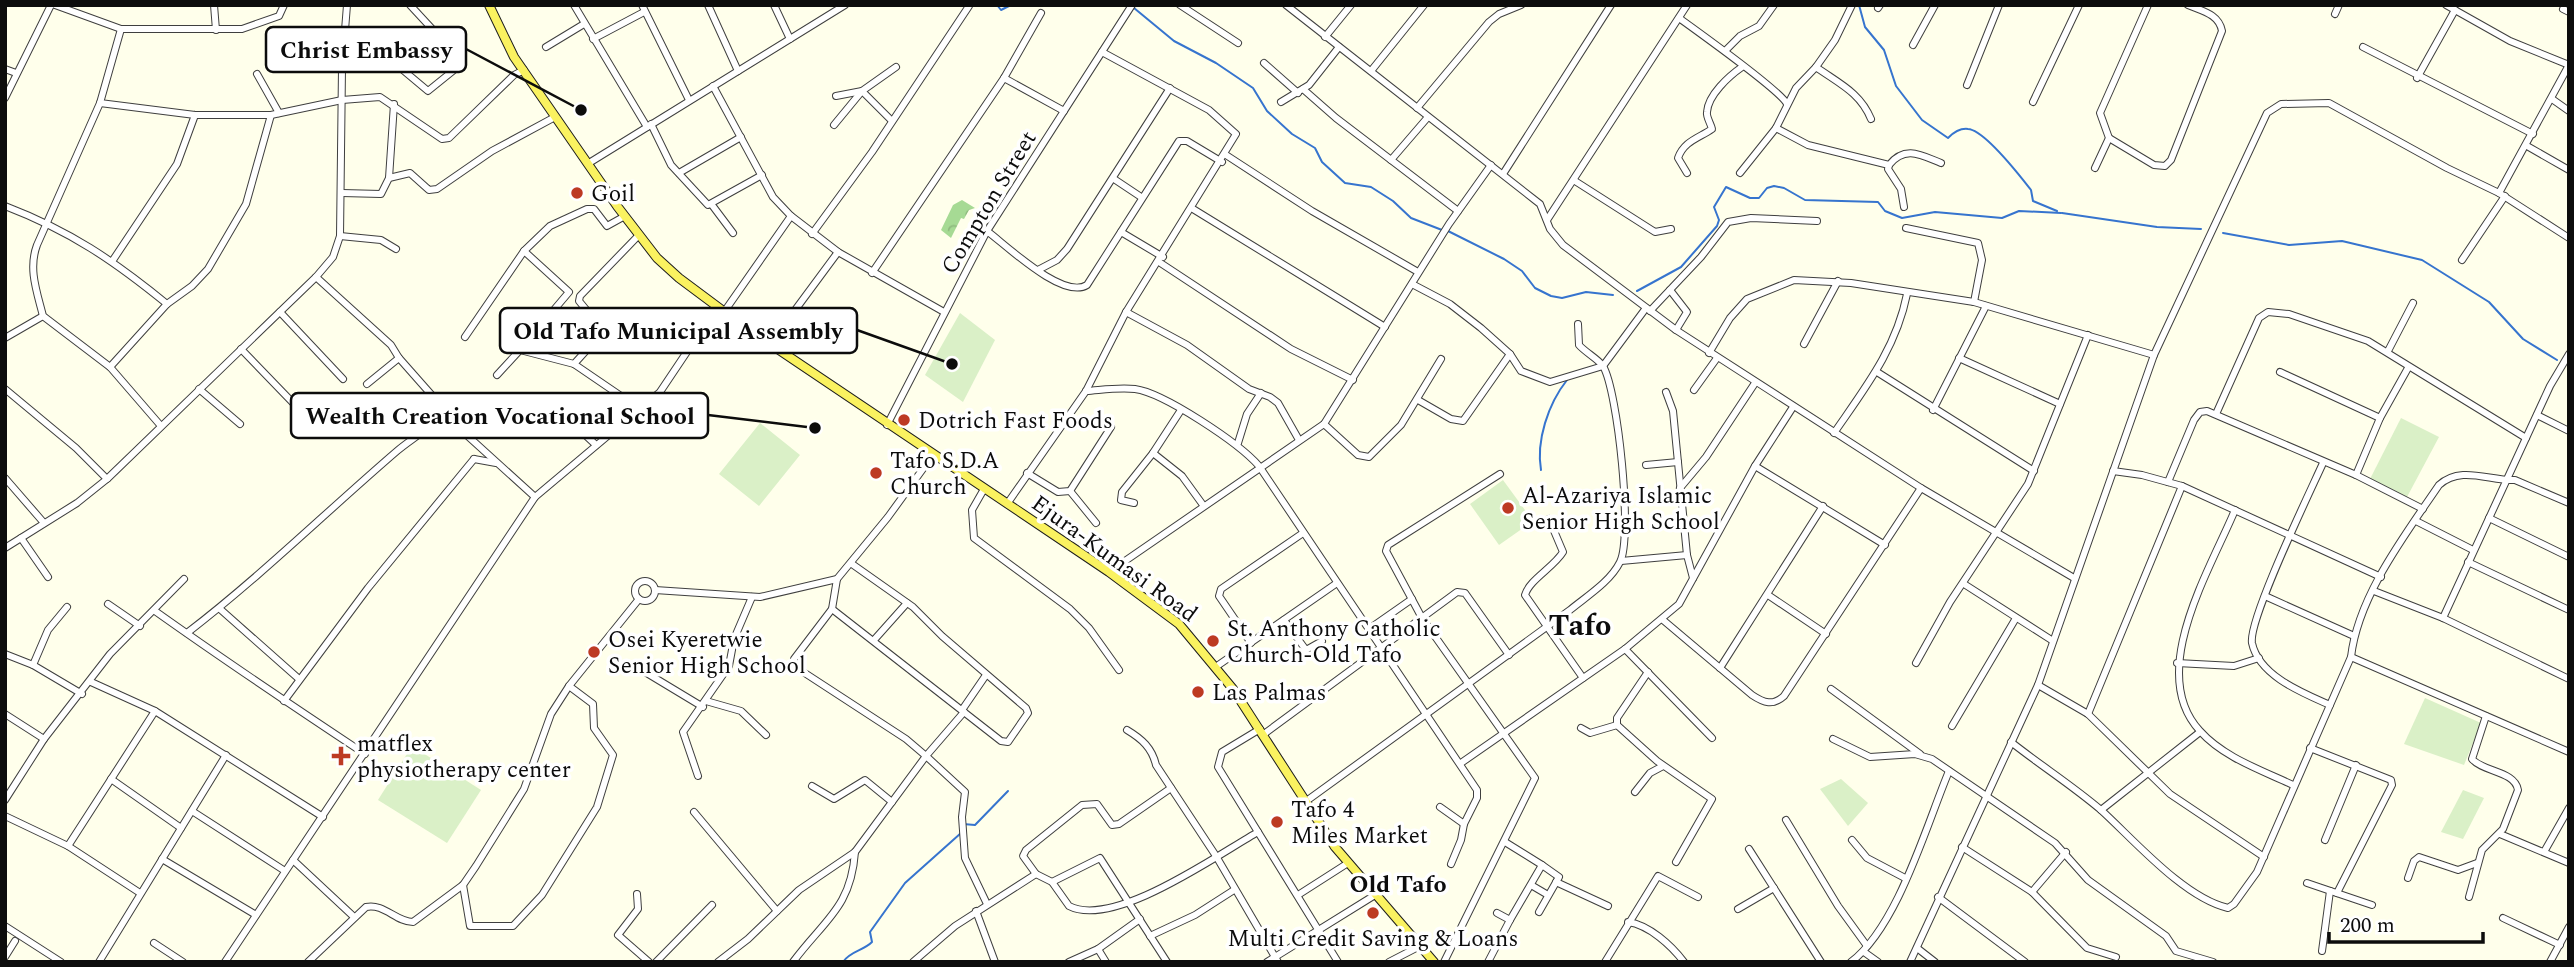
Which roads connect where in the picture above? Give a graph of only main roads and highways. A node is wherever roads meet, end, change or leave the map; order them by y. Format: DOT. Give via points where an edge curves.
graph roads {
  1 [pos="489,5"];
  2 [pos="1434,962"];
  1 -- 2 [label="main road, Ejura-Kumasi Road" via="555,117 667,267 721,310 1179,624 1217,666 1348,863"];
}
